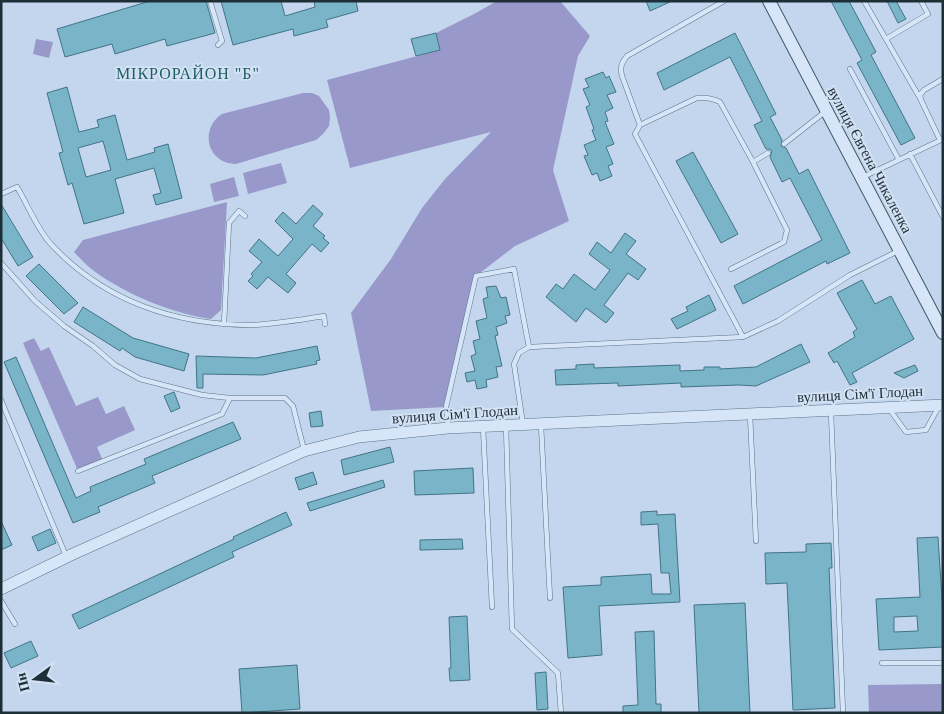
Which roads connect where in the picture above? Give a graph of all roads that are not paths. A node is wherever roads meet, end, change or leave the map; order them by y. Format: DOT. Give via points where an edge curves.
graph roads {
  1 [pos="210,1"];
  2 [pos="724,1"];
  3 [pos="769,1"];
  4 [pos="864,1"];
  5 [pos="922,1"];
  6 [pos="886,39"];
  7 [pos="218,45"];
  8 [pos="850,69"];
  9 [pos="943,79"];
  10 [pos="921,100"];
  11 [pos="826,111"];
  12 [pos="640,126"];
  13 [pos="941,139"];
  14 [pos="784,144"];
  15 [pos="768,153"];
  16 [pos="910,154"];
  17 [pos="899,160"];
  18 [pos="753,162"];
  19 [pos="861,178"];
  20 [pos="1,194"];
  21 [pos="245,216"];
  22 [pos="943,217"];
  23 [pos="899,250"];
  24 [pos="1,263"];
  25 [pos="731,269"];
  26 [pos="224,324"];
  27 [pos="325,324"];
  28 [pos="943,333"];
  29 [pos="743,337"];
  30 [pos="529,346"];
  31 [pos="230,398"];
  32 [pos="1,400"];
  33 [pos="941,405"];
  34 [pos="888,408"];
  35 [pos="831,411"];
  36 [pos="750,414"];
  37 [pos="541,423"];
  38 [pos="523,424"];
  39 [pos="506,425"];
  40 [pos="483,426"];
  41 [pos="448,428"];
  42 [pos="304,451"];
  43 [pos="78,471"];
  44 [pos="756,540"];
  45 [pos="67,557"];
  46 [pos="1,589"];
  47 [pos="550,598"];
  48 [pos="1,601"];
  49 [pos="492,607"];
  50 [pos="15,624"];
  51 [pos="882,663"];
  52 [pos="943,663"];
  53 [pos="561,713"];
  54 [pos="843,713"];
  1 -- 7 [label="lane" via="222,41"];
  2 -- 12 [label="lane" via="624,60 622,76"];
  3 -- 11 [label="main road, вулиця Євгена Чикаленка"];
  4 -- 6 [label="lane"];
  5 -- 6 [label="lane" via="928,14"];
  6 -- 10 [label="lane"];
  8 -- 17 [label="lane"];
  9 -- 10 [label="lane" via="924,90 920,94"];
  10 -- 13 [label="lane"];
  11 -- 14 [label="lane"];
  11 -- 19 [label="main road, вулиця Євгена Чикаленка"];
  12 -- 18 [label="lane" via="697,98 713,98 720,102"];
  12 -- 29 [label="lane" via="636,134"];
  13 -- 16 [label="lane"];
  15 -- 18 [label="lane"];
  16 -- 17 [label="lane"];
  16 -- 22 [label="lane"];
  17 -- 19 [label="lane"];
  18 -- 25 [label="lane" via="786,226 787,234 784,242"];
  19 -- 23 [label="main road, вулиця Євгена Чикаленка"];
  20 -- 26 [label="lane" via="17,187 49,242 71,264 110,291 142,307 174,317"];
  21 -- 26 [label="lane" via="239,211 229,223"];
  23 -- 28 [label="main road, вулиця Євгена Чикаленка"];
  23 -- 29 [label="lane" via="850,275 778,321"];
  24 -- 31 [label="lane" via="35,301 115,366 140,379 202,395"];
  26 -- 27 [label="lane" via="279,323 324,316"];
  29 -- 30 [label="lane"];
  30 -- 38 [label="lane" via="519,353 514,364"];
  30 -- 41 [label="lane" via="514,269 476,276 446,407"];
  31 -- 42 [label="lane" via="280,397 288,400 293,406"];
  31 -- 43 [label="lane" via="222,414"];
  32 -- 45 [label="lane"];
  33 -- 34 [label="street, вулиця Сім'ї Глодан"];
  33 -- 34 [label="lane" via="926,430 906,432"];
  34 -- 35 [label="street, вулиця Сім'ї Глодан"];
  35 -- 36 [label="street, вулиця Сім'ї Глодан"];
  35 -- 54 [label="lane"];
  36 -- 37 [label="street, вулиця Сім'ї Глодан"];
  36 -- 44 [label="lane"];
  37 -- 38 [label="street, вулиця Сім'ї Глодан"];
  37 -- 47 [label="lane"];
  38 -- 39 [label="street, вулиця Сім'ї Глодан"];
  39 -- 40 [label="street, вулиця Сім'ї Глодан"];
  39 -- 53 [label="lane" via="512,629 558,672"];
  40 -- 41 [label="street, вулиця Сім'ї Глодан"];
  40 -- 49 [label="lane"];
  41 -- 42 [label="street, вулиця Сім'ї Глодан" via="359,437"];
  42 -- 45 [label="street, вулиця Сім'ї Глодан"];
  45 -- 46 [label="street, вулиця Сім'ї Глодан"];
  48 -- 50 [label="lane"];
  51 -- 52 [label="lane"];
}
